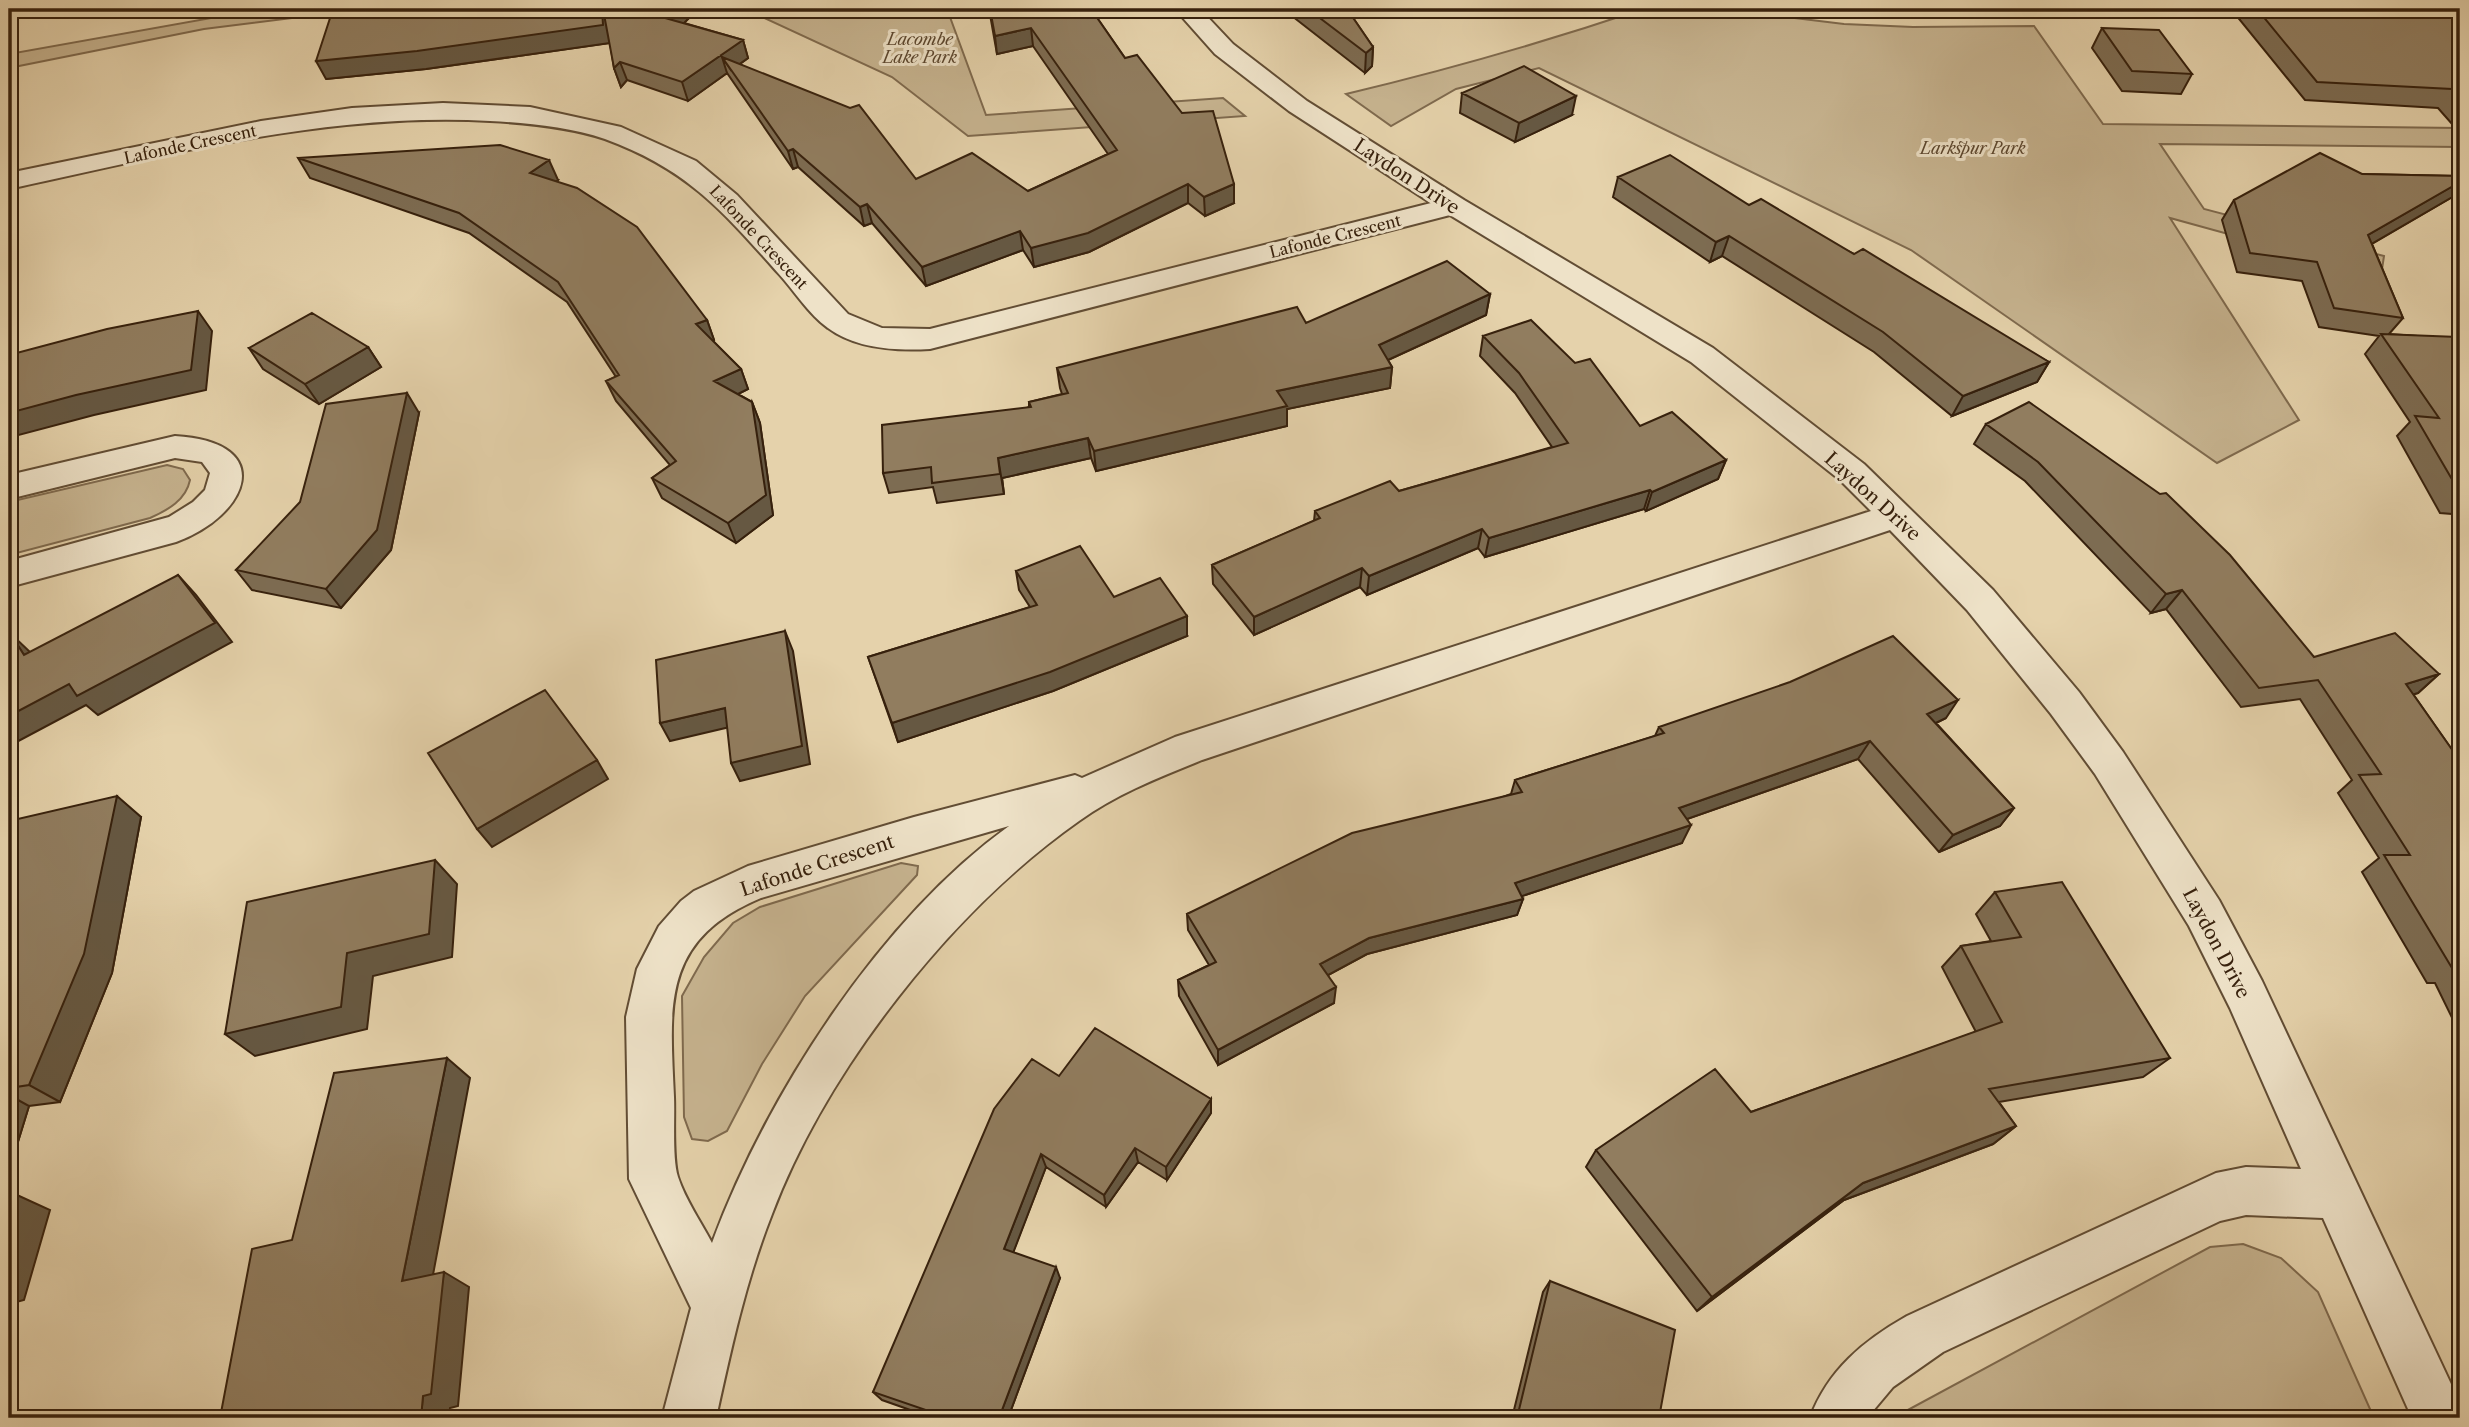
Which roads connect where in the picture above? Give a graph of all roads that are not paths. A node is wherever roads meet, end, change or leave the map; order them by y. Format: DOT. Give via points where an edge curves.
graph roads {
  1 [pos="1187,9"];
  2 [pos="9,181"];
  3 [pos="1454,206"];
  4 [pos="9,486"];
  5 [pos="1898,515"];
  6 [pos="9,574"];
  7 [pos="1107,784"];
  8 [pos="2336,1194"];
  9 [pos="717,1307"];
  10 [pos="689,1418"];
  11 [pos="1837,1418"];
  12 [pos="2439,1418"];
  1 -- 3 [label="street, Laydon Drive" via="1224,49 1264,82"];
  2 -- 3 [label="street, Lafonde Crescent" via="271,127 362,114 472,111 548,118 615,135 686,167 725,198 837,321 861,334 895,340 930,339"];
  3 -- 5 [label="street, Laydon Drive" via="1702,355 1852,472"];
  4 -- 6 [label="street" via="175,447 212,451 227,471 214,500 188,522 153,536"];
  5 -- 7 [label="street, Lafonde Crescent" via="1231,733"];
  5 -- 8 [label="street, Laydon Drive" via="2011,636 2109,763 2203,914 2246,995"];
  7 -- 9 [label="street, Lafonde Crescent" via="1066,808 995,862 952,903 849,1030 812,1083 759,1188"];
  7 -- 9 [label="street, Lafonde Crescent" via="913,834 761,881 709,903 675,937 650,992 653,1179"];
  8 -- 11 [label="street" via="2246,1192 2216,1197 1893,1352 1849,1395"];
  8 -- 12 [label="street, Laydon Drive"];
  9 -- 10 [label="street, Lafonde Crescent"];
}
